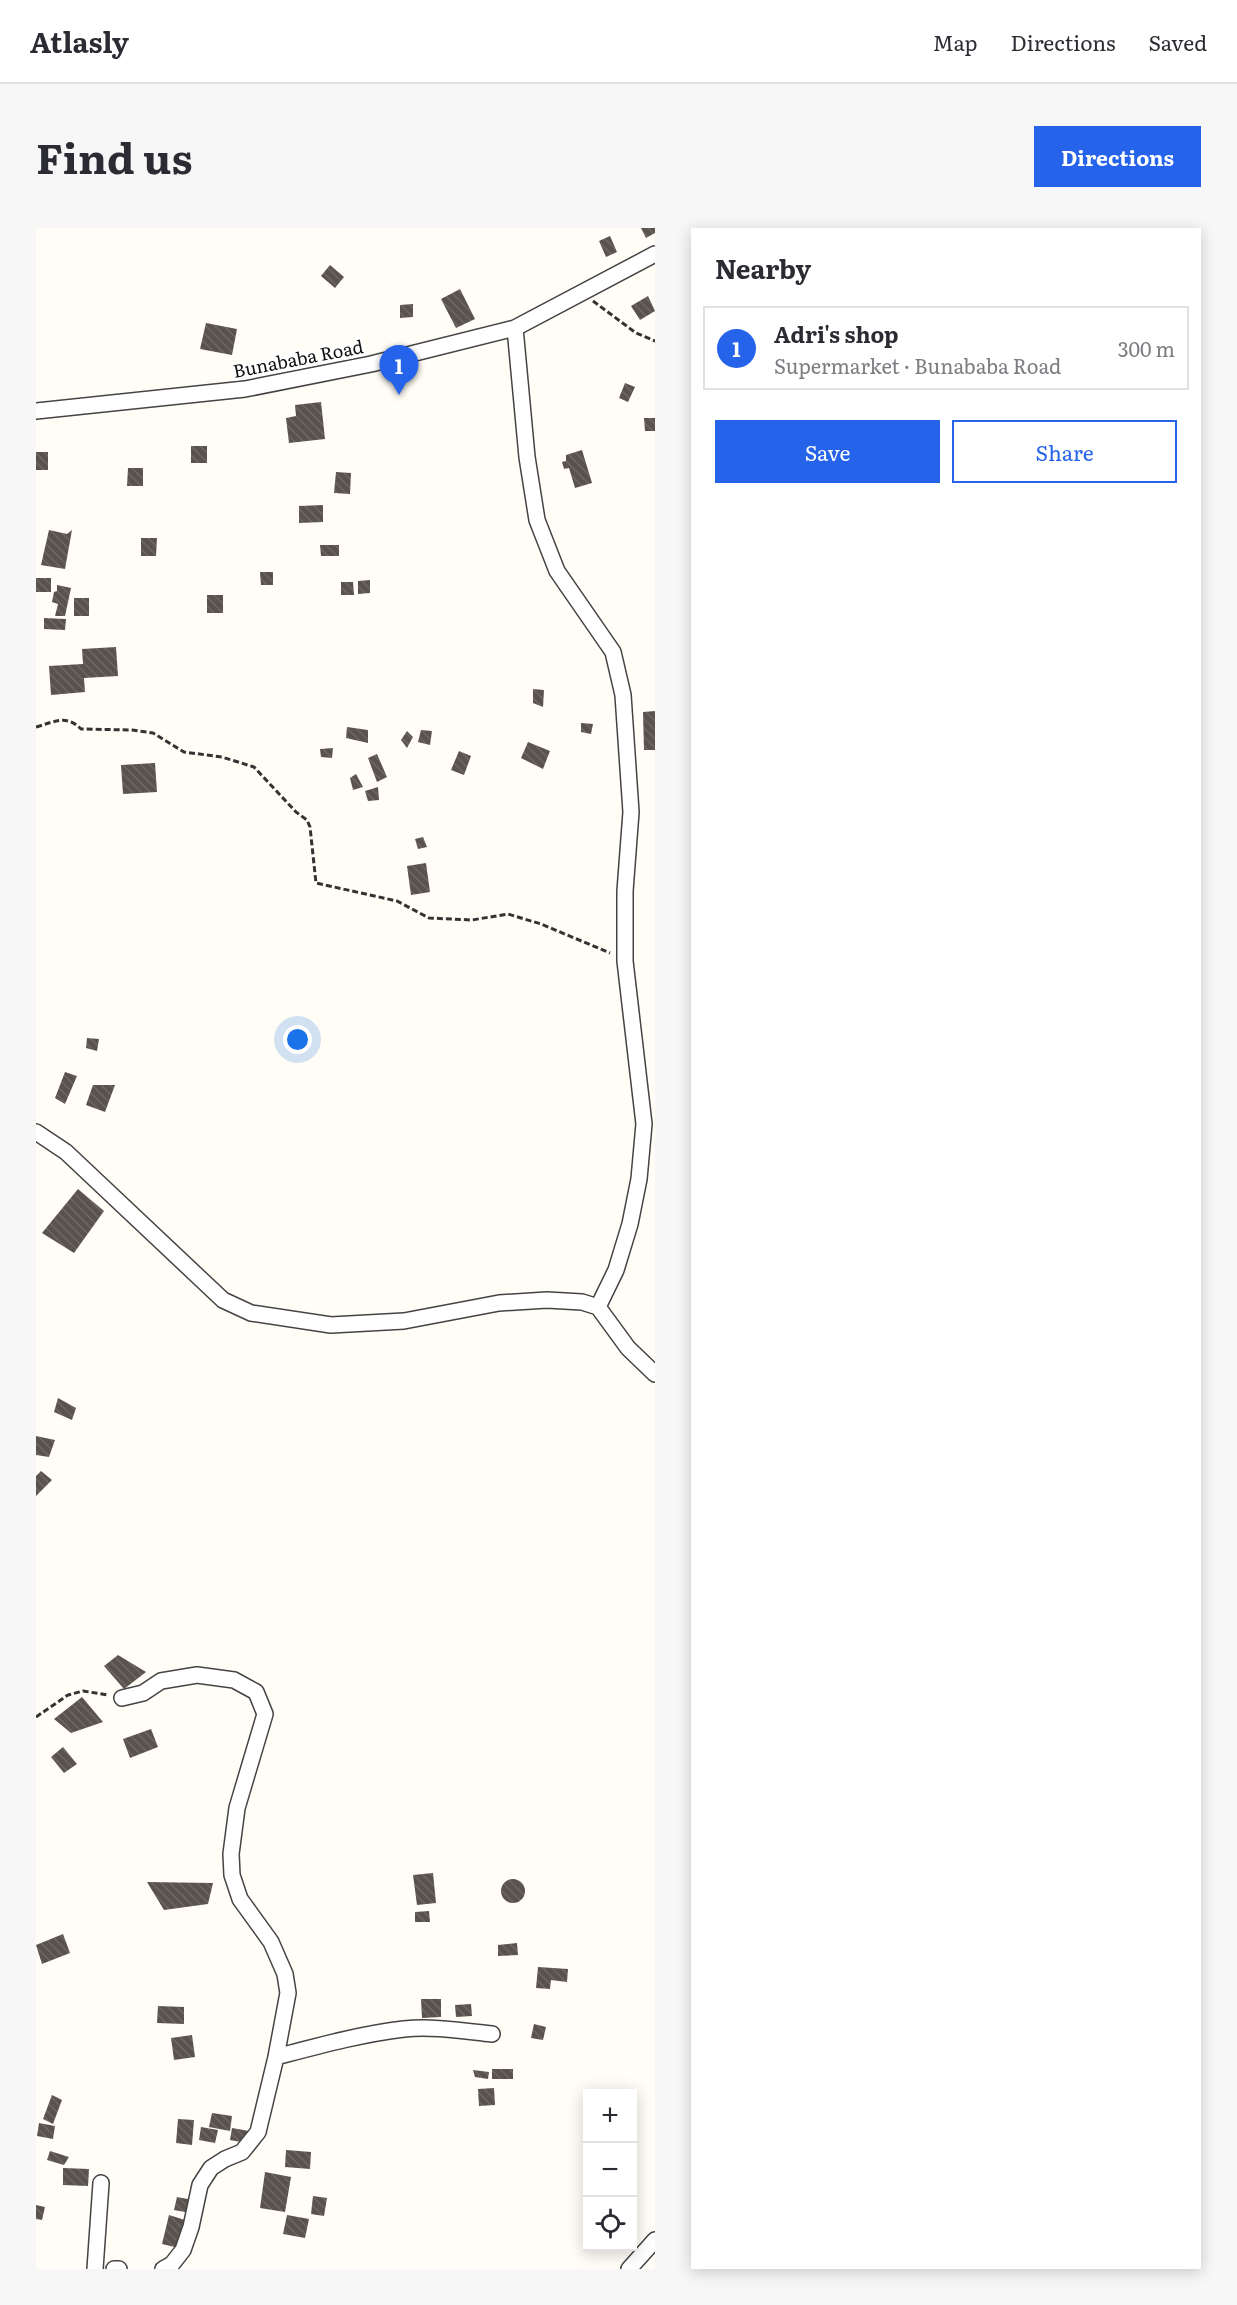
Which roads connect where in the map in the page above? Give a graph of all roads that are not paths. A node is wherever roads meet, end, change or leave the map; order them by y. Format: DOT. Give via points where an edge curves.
graph roads {
  1 [pos="655,254"];
  2 [pos="515,328"];
  3 [pos="36,411"];
  4 [pos="36,1132"];
  5 [pos="598,1307"];
  6 [pos="655,1374"];
  7 [pos="122,1698"];
  8 [pos="492,2034"];
  9 [pos="276,2057"];
  10 [pos="101,2183"];
  11 [pos="655,2240"];
  12 [pos="95,2269"];
  13 [pos="114,2269"];
  14 [pos="119,2269"];
  15 [pos="164,2269"];
  16 [pos="629,2269"];
  1 -- 2 [label="street, Bunababa Road"];
  2 -- 3 [label="street, Bunababa Road" via="371,364 245,389"];
  2 -- 5 [label="street" via="537,520 557,571 614,652 623,695 631,812 625,961 644,1124 630,1224 616,1270"];
  4 -- 5 [label="street" via="66,1152 223,1300 251,1313 331,1325 404,1321 499,1303 547,1300"];
  5 -- 6 [label="street" via="628,1348"];
  7 -- 9 [label="street" via="143,1693 161,1681 197,1675 234,1680 256,1692 265,1714 237,1808 232,1875 240,1899 272,1942 285,1974 288,1993"];
  8 -- 9 [label="street" via="406,2029"];
  9 -- 15 [label="street" via="258,2132 242,2152 211,2168 200,2185 183,2250"];
  10 -- 12 [label="street"];
  11 -- 16 [label="street"];
  13 -- 14 [label="street"];
}
